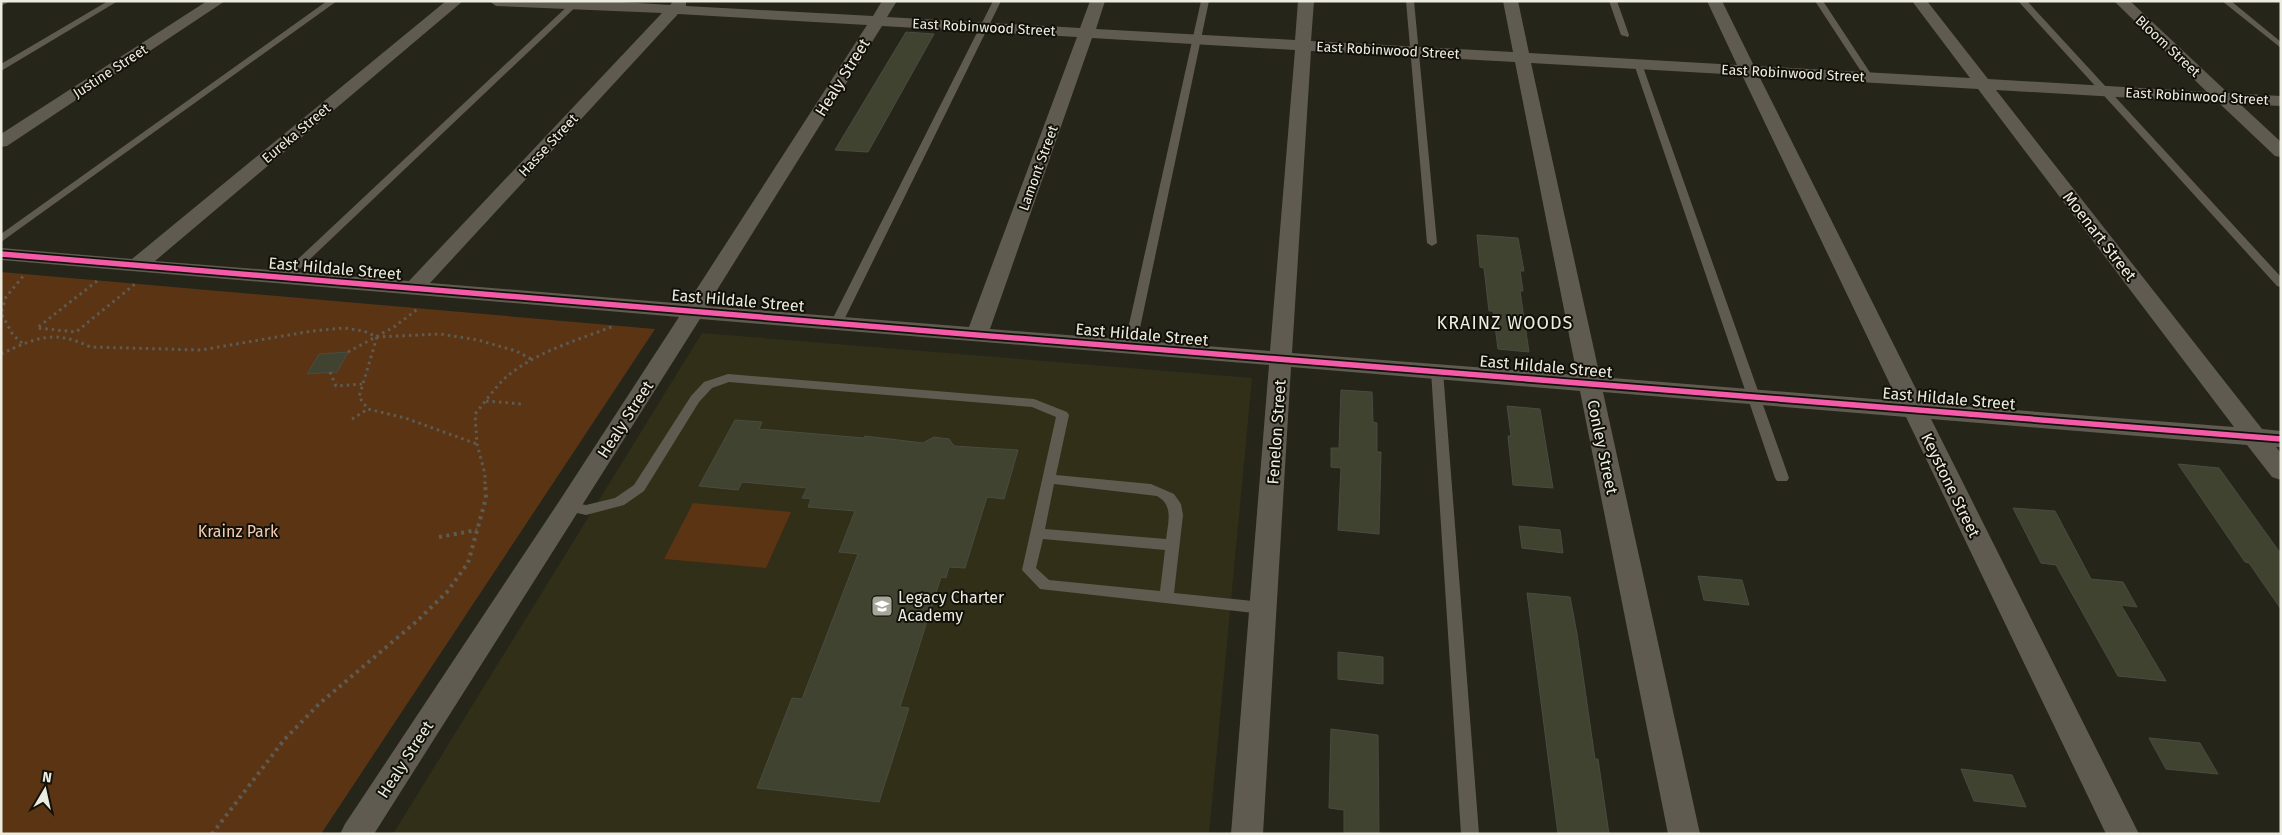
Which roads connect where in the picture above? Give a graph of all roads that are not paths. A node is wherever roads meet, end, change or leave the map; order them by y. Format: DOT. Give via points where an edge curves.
graph roads {
  1 [pos="114,1"];
  2 [pos="218,1"];
  3 [pos="333,1"];
  4 [pos="456,1"];
  5 [pos="496,1"];
  6 [pos="890,1"];
  7 [pos="997,1"];
  8 [pos="1098,1"];
  9 [pos="1205,1"];
  10 [pos="1306,1"];
  11 [pos="1410,1"];
  12 [pos="1510,1"];
  13 [pos="1613,1"];
  14 [pos="1714,1"];
  15 [pos="1819,1"];
  16 [pos="1919,1"];
  17 [pos="2022,1"];
  18 [pos="2121,1"];
  19 [pos="2226,1"];
  20 [pos="577,3"];
  21 [pos="678,5"];
  22 [pos="877,21"];
  23 [pos="984,28"];
  24 [pos="1087,34"];
  25 [pos="1624,35"];
  26 [pos="1196,40"];
  27 [pos="1303,46"];
  28 [pos="2281,46"];
  29 [pos="1416,52"];
  30 [pos="1522,58"];
  31 [pos="1638,64"];
  32 [pos="1,68"];
  33 [pos="1748,70"];
  34 [pos="1868,77"];
  35 [pos="1982,84"];
  36 [pos="2104,90"];
  37 [pos="2223,97"];
  38 [pos="2281,101"];
  39 [pos="1,142"];
  40 [pos="2281,152"];
  41 [pos="1,239"];
  42 [pos="1432,243"];
  43 [pos="1,254"];
  44 [pos="137,273"];
  45 [pos="285,277"];
  46 [pos="2281,284"];
  47 [pos="414,288"];
  48 [pos="695,310"];
  49 [pos="837,322"];
  50 [pos="977,335"];
  51 [pos="1130,347"];
  52 [pos="1281,359"];
  53 [pos="1437,371"];
  54 [pos="1589,383"];
  55 [pos="1754,396"];
  56 [pos="1914,409"];
  57 [pos="2254,436"];
  58 [pos="2281,439"];
  59 [pos="2281,470"];
  60 [pos="1782,478"];
  61 [pos="1049,479"];
  62 [pos="569,507"];
  63 [pos="1037,533"];
  64 [pos="1172,545"];
  65 [pos="1166,598"];
  66 [pos="1263,608"];
  67 [pos="356,834"];
  68 [pos="1247,834"];
  69 [pos="1470,834"];
  70 [pos="1684,834"];
  71 [pos="2123,834"];
  1 -- 32 [label="lane"];
  2 -- 39 [label="street, Justine Street"];
  3 -- 41 [label="lane"];
  4 -- 44 [label="street, Eureka Street"];
  5 -- 20 [label="street, East Robinwood Street"];
  6 -- 22 [label="street, Healy Street"];
  7 -- 23 [label="lane"];
  8 -- 24 [label="street, Lamont Street"];
  9 -- 26 [label="lane"];
  10 -- 27 [label="street, Fenelon Street"];
  11 -- 29 [label="lane"];
  12 -- 30 [label="street, Conley Street"];
  13 -- 25 [label="lane"];
  14 -- 33 [label="street, Keystone Street"];
  15 -- 34 [label="lane"];
  16 -- 35 [label="street, Moenart Street"];
  17 -- 36 [label="lane"];
  18 -- 37 [label="street, Bloom Street"];
  19 -- 28 [label="lane"];
  20 -- 21 [label="street, East Robinwood Street"];
  20 -- 45 [label="lane"];
  21 -- 22 [label="street, East Robinwood Street"];
  21 -- 47 [label="street, Hasse Street"];
  22 -- 23 [label="street, East Robinwood Street"];
  22 -- 48 [label="street, Healy Street"];
  23 -- 24 [label="street, East Robinwood Street"];
  23 -- 49 [label="lane"];
  24 -- 26 [label="street, East Robinwood Street"];
  24 -- 50 [label="street, Lamont Street"];
  26 -- 27 [label="street, East Robinwood Street"];
  26 -- 51 [label="lane"];
  27 -- 29 [label="street, East Robinwood Street"];
  27 -- 52 [label="street, Fenelon Street"];
  29 -- 30 [label="street, East Robinwood Street"];
  29 -- 42 [label="lane"];
  30 -- 31 [label="street, East Robinwood Street"];
  30 -- 54 [label="street, Conley Street"];
  31 -- 33 [label="street, East Robinwood Street"];
  31 -- 55 [label="lane"];
  33 -- 34 [label="street, East Robinwood Street"];
  33 -- 56 [label="street, Keystone Street"];
  34 -- 35 [label="street, East Robinwood Street"];
  35 -- 36 [label="street, East Robinwood Street"];
  35 -- 57 [label="street, Moenart Street"];
  36 -- 37 [label="street, East Robinwood Street"];
  36 -- 46 [label="lane"];
  37 -- 38 [label="street, East Robinwood Street"];
  37 -- 40 [label="street, Bloom Street"];
  43 -- 44 [label="street, East Hildale Street"];
  44 -- 45 [label="street, East Hildale Street"];
  45 -- 47 [label="street, East Hildale Street"];
  47 -- 48 [label="street, East Hildale Street"];
  48 -- 49 [label="street, East Hildale Street"];
  48 -- 62 [label="street, Healy Street"];
  49 -- 50 [label="street, East Hildale Street"];
  50 -- 51 [label="street, East Hildale Street"];
  51 -- 52 [label="street, East Hildale Street"];
  52 -- 53 [label="street, East Hildale Street"];
  52 -- 66 [label="street, Fenelon Street"];
  53 -- 54 [label="street, East Hildale Street"];
  53 -- 69 [label="lane"];
  54 -- 55 [label="street, East Hildale Street"];
  54 -- 70 [label="street, Conley Street"];
  55 -- 56 [label="street, East Hildale Street"];
  55 -- 60 [label="lane"];
  56 -- 57 [label="street, East Hildale Street"];
  56 -- 71 [label="street, Keystone Street"];
  57 -- 58 [label="street, East Hildale Street"];
  57 -- 59 [label="street, Moenart Street"];
  61 -- 62 [label="lane" via="1063,415 1034,403 728,378 708,385 694,399 639,488 619,502 586,510"];
  61 -- 63 [label="lane"];
  61 -- 64 [label="lane" via="1166,492 1175,503"];
  62 -- 67 [label="street, Healy Street"];
  63 -- 64 [label="lane"];
  63 -- 65 [label="lane" via="1029,570 1045,585"];
  64 -- 65 [label="lane"];
  65 -- 66 [label="lane"];
  66 -- 68 [label="street, Fenelon Street"];
}
